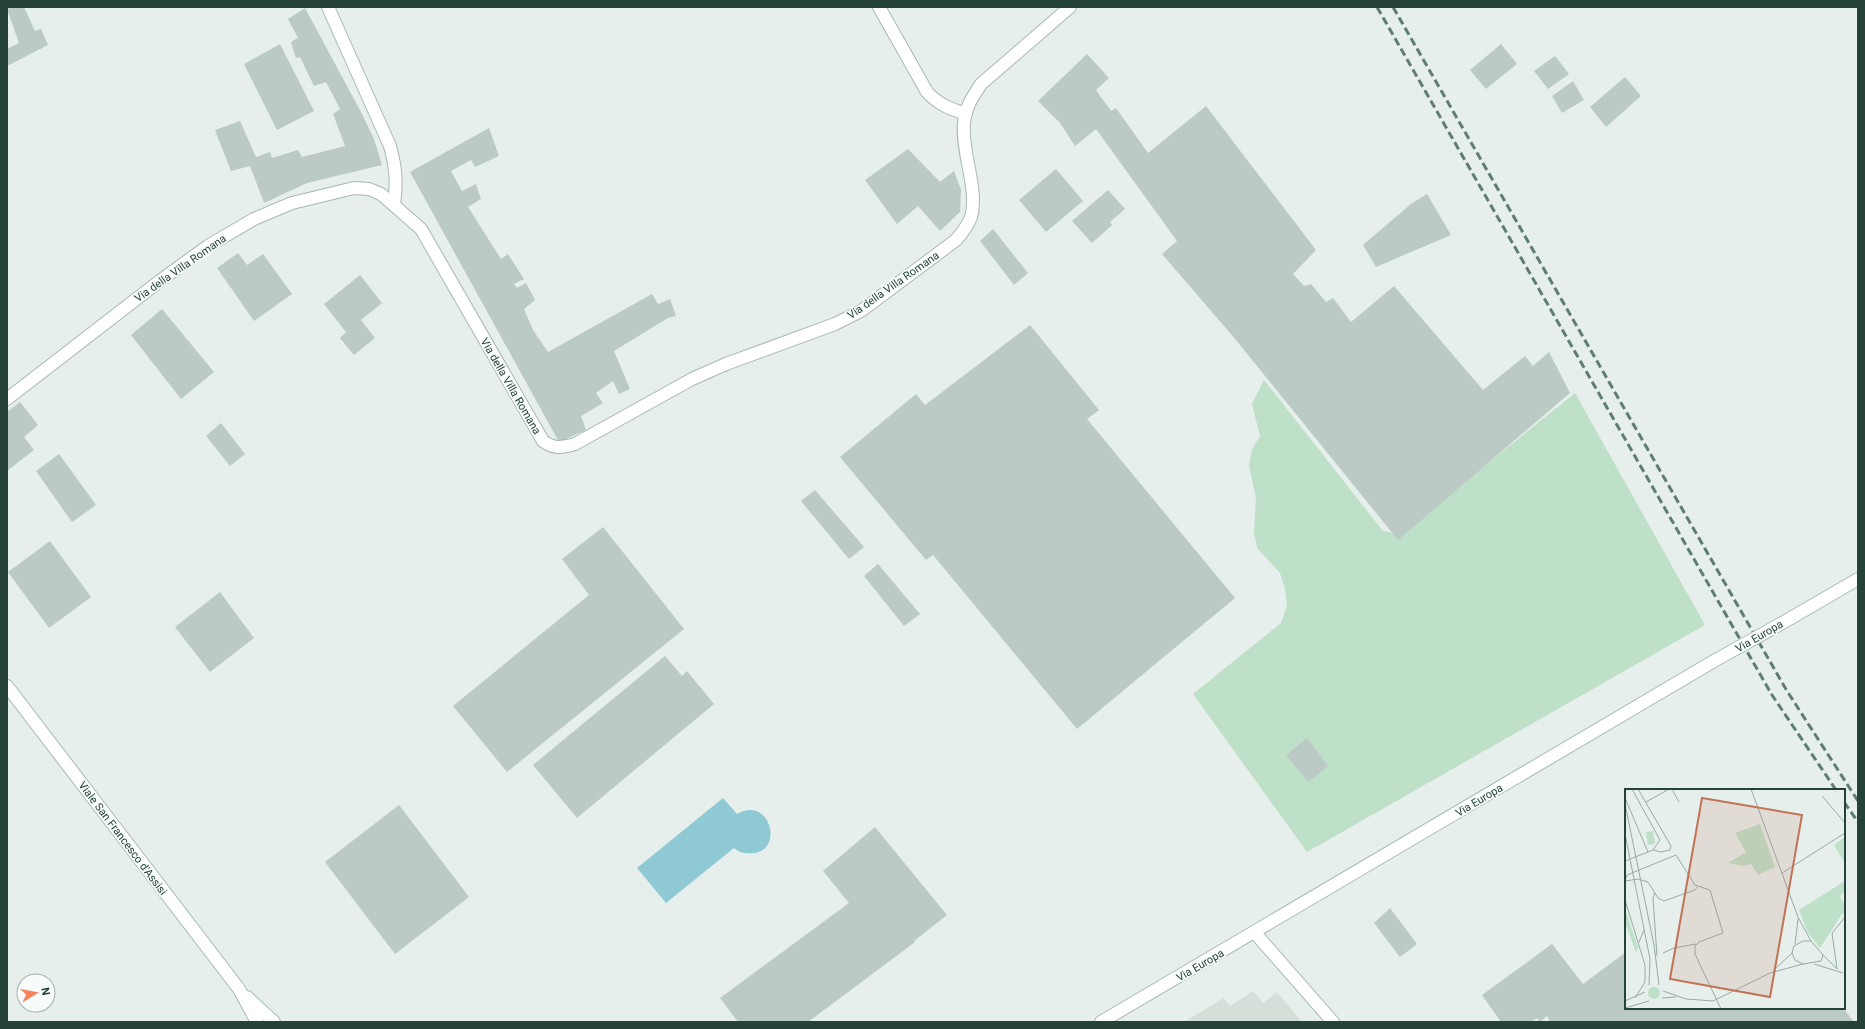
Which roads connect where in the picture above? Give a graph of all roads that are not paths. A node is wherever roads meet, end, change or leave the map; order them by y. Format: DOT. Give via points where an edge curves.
graph roads {
  1 [pos="328,7"];
  2 [pos="879,7"];
  3 [pos="1070,7"];
  4 [pos="966,114"];
  5 [pos="394,205"];
  6 [pos="7,399"];
  7 [pos="1858,579"];
  8 [pos="7,686"];
  9 [pos="1255,933"];
  10 [pos="239,989"];
  11 [pos="257,1022"];
  12 [pos="274,1022"];
  13 [pos="1101,1022"];
  14 [pos="1333,1022"];
  1 -- 5 [label="street" via="390,146 396,167"];
  2 -- 4 [label="street" via="927,92 935,101 947,108"];
  3 -- 4 [label="street, Via della Villa Romana" via="981,84 970,100"];
  4 -- 5 [label="street, Via della Villa Romana" via="963,142 973,206 966,228 956,240 861,311 692,379 575,444 563,448 553,448 543,441 421,229"];
  5 -- 6 [label="street, Via della Villa Romana" via="381,194 369,189 354,188 292,203 254,219 208,246 161,280"];
  7 -- 9 [label="street, Via Europa, bridge" via="1714,661"];
  8 -- 10 [label="street, Viale San Francesco d'Assisi"];
  9 -- 13 [label="street, Via Europa"];
  9 -- 14 [label="street"];
  10 -- 11 [label="street, Viale San Francesco d'Assisi"];
  10 -- 12 [label="street, Viale San Francesco d'Assisi"];
}
